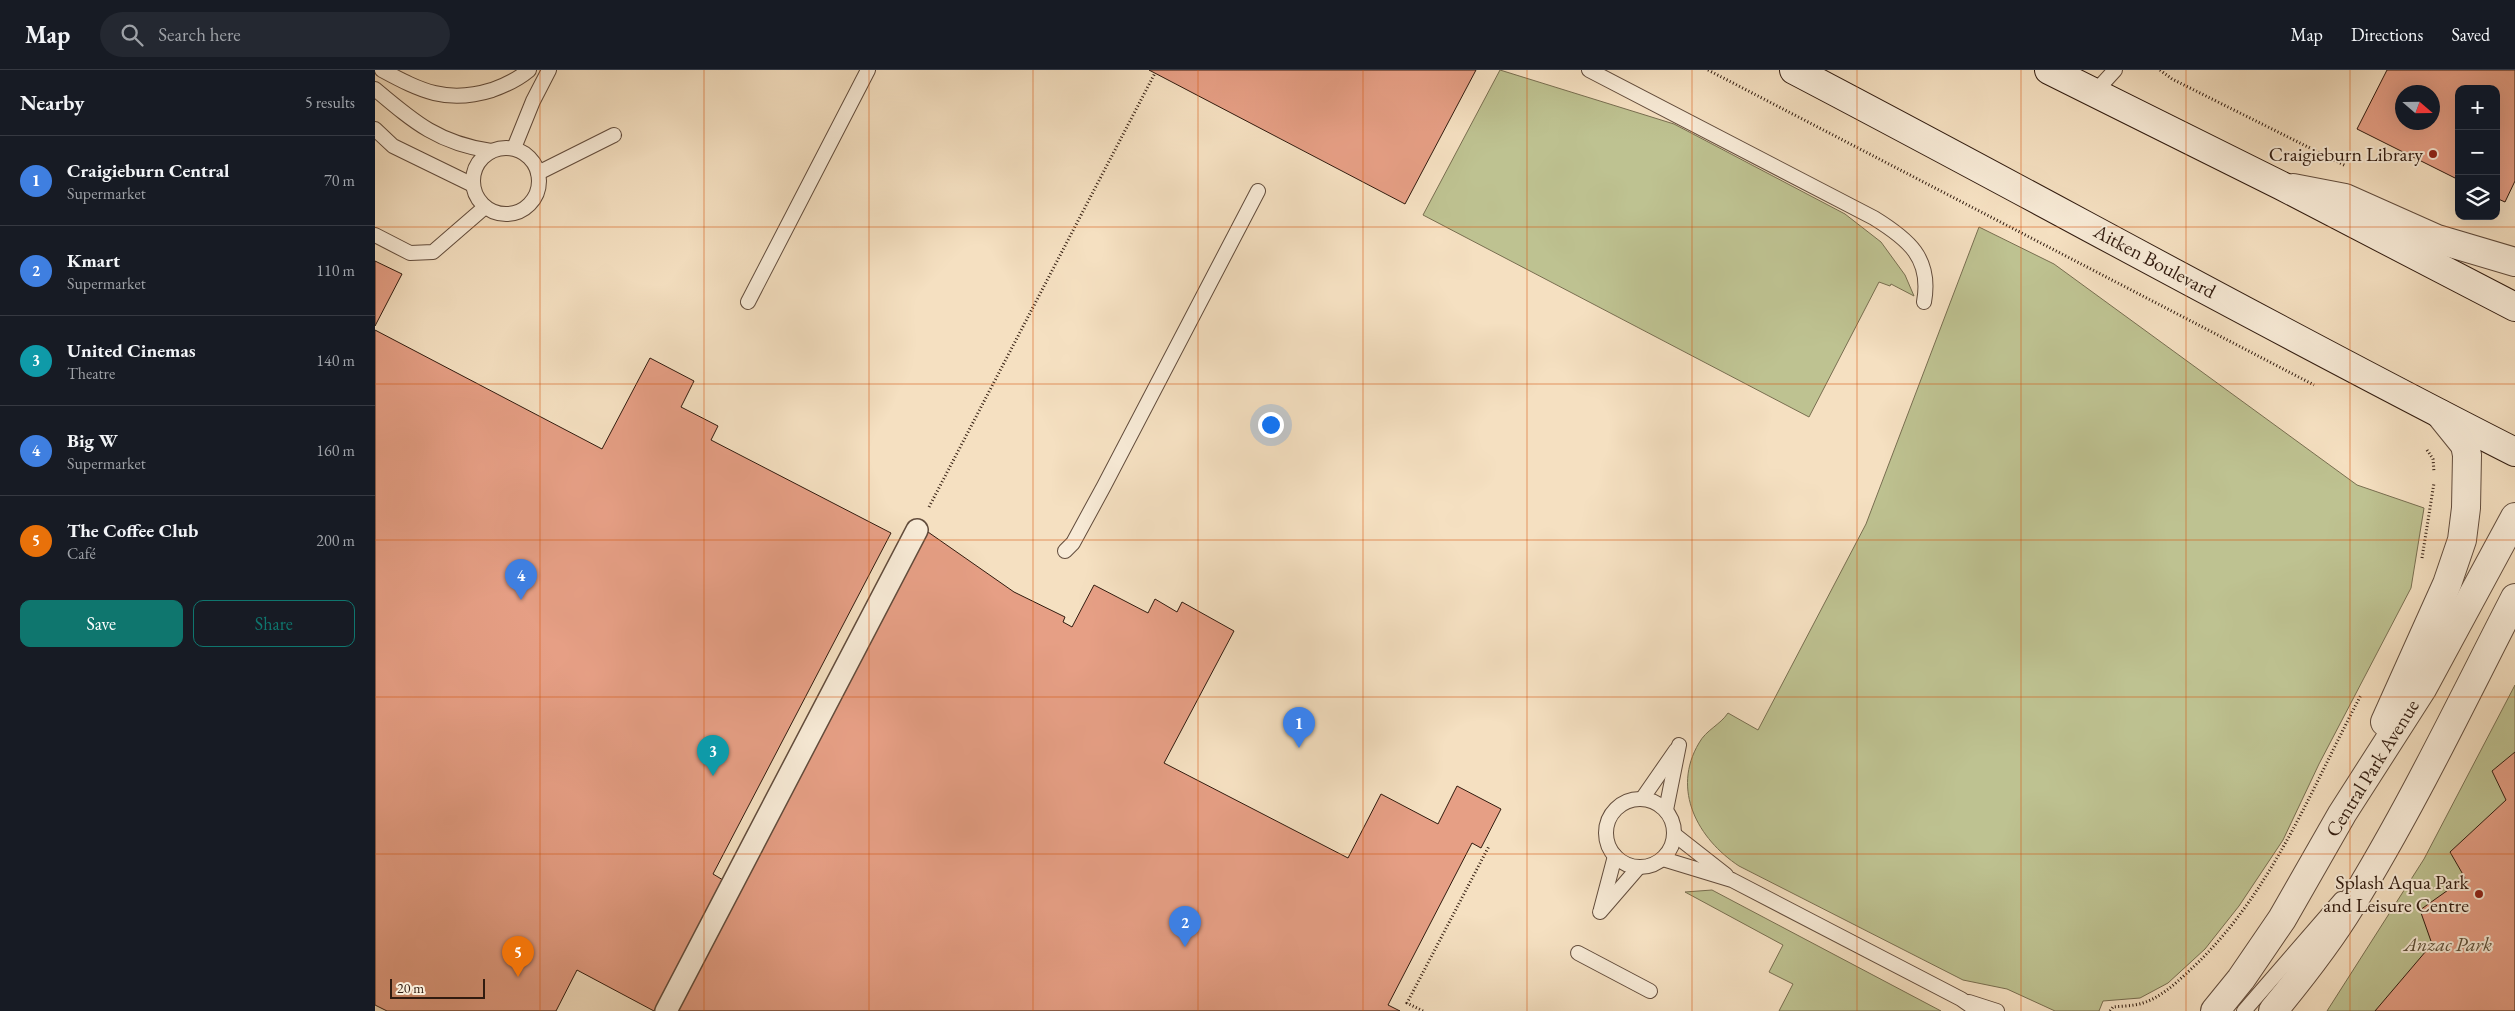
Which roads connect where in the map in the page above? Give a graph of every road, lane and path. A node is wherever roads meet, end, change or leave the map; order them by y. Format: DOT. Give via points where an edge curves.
graph roads {
  1 [pos="382,70"];
  2 [pos="529,70"];
  3 [pos="549,70"];
  4 [pos="868,70"];
  5 [pos="1589,70"];
  6 [pos="1708,70"];
  7 [pos="1794,70"];
  8 [pos="2049,70"];
  9 [pos="2115,70"];
  10 [pos="2160,70"];
  11 [pos="1155,73"];
  12 [pos="375,89"];
  13 [pos="2094,93"];
  14 [pos="375,130"];
  15 [pos="614,135"];
  16 [pos="514,148"];
  17 [pos="491,151"];
  18 [pos="2351,169"];
  19 [pos="538,173"];
  20 [pos="473,185"];
  21 [pos="2282,186"];
  22 [pos="1258,191"];
  23 [pos="485,207"];
  24 [pos="375,234"];
  25 [pos="2515,262"];
  26 [pos="748,302"];
  27 [pos="1925,302"];
  28 [pos="2515,307"];
  29 [pos="2323,390"];
  30 [pos="2440,414"];
  31 [pos="2424,446"];
  32 [pos="2515,452"];
  33 [pos="2515,517"];
  34 [pos="917,530"];
  35 [pos="1065,551"];
  36 [pos="2421,564"];
  37 [pos="2515,598"];
  38 [pos="2363,692"];
  39 [pos="1642,799"];
  40 [pos="1666,810"];
  41 [pos="2342,814"];
  42 [pos="1675,835"];
  43 [pos="1489,846"];
  44 [pos="2383,849"];
  45 [pos="1615,856"];
  46 [pos="1663,859"];
  47 [pos="1638,868"];
  48 [pos="1732,880"];
  49 [pos="1578,953"];
  50 [pos="1650,990"];
  51 [pos="1961,999"];
  52 [pos="666,1011"];
  53 [pos="1423,1011"];
  54 [pos="1978,1011"];
  55 [pos="1997,1011"];
  56 [pos="2111,1011"];
  57 [pos="2215,1011"];
  58 [pos="2244,1011"];
  59 [pos="2273,1011"];
  1 -- 2 [label="lane" via="417,89 444,96 471,97 517,81"];
  3 -- 16 [label="lane"];
  4 -- 26 [label="lane"];
  5 -- 27 [label="lane" via="1898,233 1916,251 1925,270"];
  6 -- 29 [label="path"];
  7 -- 30 [label="street, Aitken Boulevard"];
  8 -- 13 [label="street"];
  9 -- 13 [label="lane"];
  10 -- 18 [label="path"];
  11 -- 34 [label="path"];
  12 -- 17 [label="lane" via="411,119 442,139"];
  13 -- 21 [label="street"];
  14 -- 20 [label="lane" via="393,146"];
  15 -- 19 [label="lane"];
  16 -- 17 [label="lane"];
  16 -- 19 [label="lane" via="533,162"];
  17 -- 20 [label="lane" via="475,168"];
  19 -- 23 [label="lane" via="536,193 524,209 504,214"];
  20 -- 23 [label="lane" via="475,194"];
  21 -- 25 [label="street" via="2345,198 2437,239"];
  21 -- 28 [label="street"];
  22 -- 35 [label="lane" via="1104,486 1073,543"];
  23 -- 24 [label="lane" via="433,252 410,253"];
  30 -- 32 [label="street, Aitken Boulevard"];
  30 -- 41 [label="street" via="2465,445 2467,455 2467,508 2462,540 2447,584"];
  31 -- 36 [label="path" via="2433,459 2435,480"];
  33 -- 41 [label="street, Central Park Avenue" via="2422,689"];
  34 -- 52 [label="street"];
  37 -- 44 [label="street"];
  38 -- 56 [label="path" via="2283,851 2211,951 2170,989 2143,1003 2113,1007"];
  39 -- 40 [label="lane" via="1651,800"];
  39 -- 40 [label="lane" via="1679,745"];
  39 -- 45 [label="lane" via="1631,800 1612,813 1606,835"];
  40 -- 42 [label="lane"];
  41 -- 57 [label="street, Central Park Avenue" via="2282,919"];
  42 -- 46 [label="lane"];
  42 -- 48 [label="lane"];
  43 -- 53 [label="path" via="1407,1003"];
  44 -- 58 [label="lane" via="2304,945"];
  44 -- 59 [label="street" via="2351,905 2310,965"];
  45 -- 47 [label="lane" via="1621,862"];
  45 -- 47 [label="lane" via="1600,912"];
  46 -- 47 [label="lane"];
  46 -- 48 [label="lane"];
  48 -- 51 [label="lane"];
  49 -- 50 [label="lane"];
  51 -- 54 [label="lane"];
  51 -- 55 [label="lane"];
}
